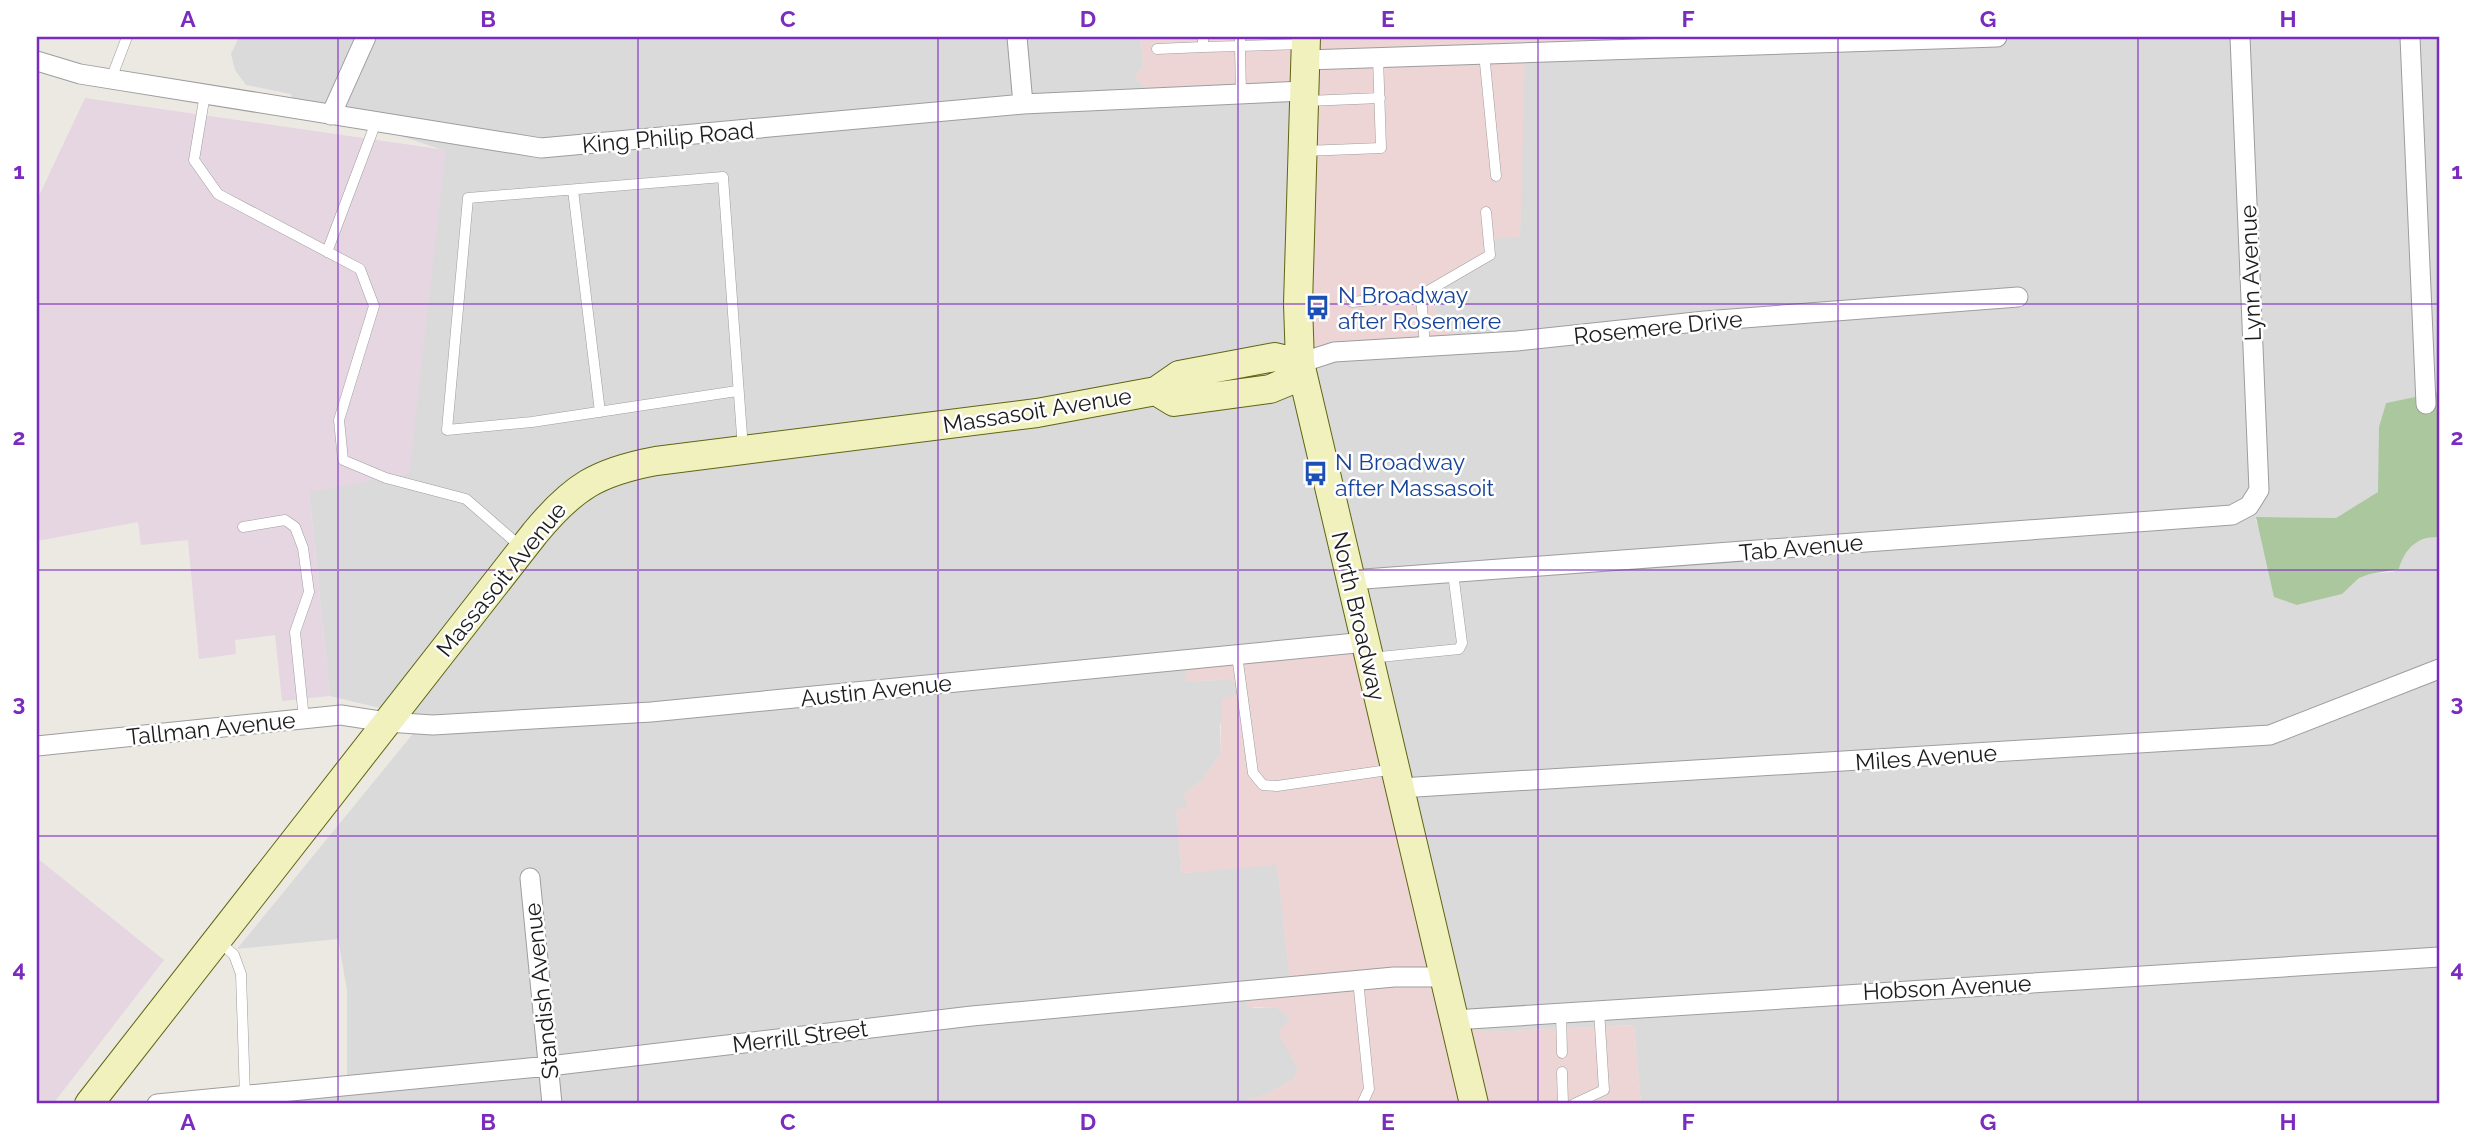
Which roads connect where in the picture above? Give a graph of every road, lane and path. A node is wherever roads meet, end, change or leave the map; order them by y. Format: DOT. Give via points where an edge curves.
graph roads {
  1 [pos="127,37"];
  2 [pos="366,37"];
  3 [pos="1017,37"];
  4 [pos="1997,37"];
  5 [pos="2240,37"];
  6 [pos="2410,37"];
  7 [pos="1223,41"];
  8 [pos="1240,41"];
  9 [pos="1259,41"];
  10 [pos="1203,42"];
  11 [pos="1306,47"];
  12 [pos="1157,49"];
  13 [pos="1483,52"];
  14 [pos="1378,57"];
  15 [pos="37,61"];
  16 [pos="111,79"];
  17 [pos="205,94"];
  18 [pos="1241,94"];
  19 [pos="1305,96"];
  20 [pos="1380,98"];
  21 [pos="1023,104"];
  22 [pos="331,115"];
  23 [pos="376,122"];
  24 [pos="1303,151"];
  25 [pos="1496,176"];
  26 [pos="573,190"];
  27 [pos="1486,212"];
  28 [pos="327,252"];
  29 [pos="1421,295"];
  30 [pos="2018,297"];
  31 [pos="1352,302"];
  32 [pos="1425,346"];
  33 [pos="1300,362"];
  34 [pos="737,391"];
  35 [pos="2426,404"];
  36 [pos="600,412"];
  37 [pos="744,450"];
  38 [pos="2249,506"];
  39 [pos="243,527"];
  40 [pos="523,549"];
  41 [pos="1453,573"];
  42 [pos="1351,580"];
  43 [pos="1368,650"];
  44 [pos="1237,655"];
  45 [pos="2439,669"];
  46 [pos="303,719"];
  47 [pos="386,722"];
  48 [pos="37,746"];
  49 [pos="1397,779"];
  50 [pos="530,878"];
  51 [pos="217,940"];
  52 [pos="2439,957"];
  53 [pos="1444,977"];
  54 [pos="1358,980"];
  55 [pos="1599,1009"];
  56 [pos="1561,1012"];
  57 [pos="1454,1020"];
  58 [pos="1562,1052"];
  59 [pos="549,1066"];
  60 [pos="1562,1072"];
  61 [pos="245,1096"];
  62 [pos="89,1104"];
  63 [pos="157,1104"];
  64 [pos="552,1104"];
  65 [pos="1362,1104"];
  66 [pos="1474,1104"];
  67 [pos="1563,1104"];
  68 [pos="1574,1104"];
  1 -- 16 [label="lane"];
  2 -- 22 [label="street"];
  3 -- 21 [label="street"];
  4 -- 13 [label="street"];
  5 -- 38 [label="street, Lynn Avenue" via="2259,490"];
  6 -- 35 [label="street"];
  7 -- 8 [label="lane"];
  7 -- 10 [label="lane"];
  8 -- 9 [label="lane"];
  8 -- 18 [label="lane"];
  9 -- 11 [label="lane"];
  10 -- 12 [label="lane"];
  11 -- 14 [label="street"];
  11 -- 19 [label="main road, North Broadway"];
  13 -- 14 [label="street"];
  13 -- 25 [label="lane"];
  14 -- 20 [label="lane"];
  15 -- 16 [label="street, King Philip Road"];
  16 -- 17 [label="street, King Philip Road"];
  17 -- 22 [label="street, King Philip Road"];
  17 -- 28 [label="lane" via="194,160 218,194"];
  18 -- 19 [label="street, King Philip Road"];
  18 -- 21 [label="street, King Philip Road"];
  19 -- 20 [label="lane"];
  19 -- 24 [label="main road, North Broadway"];
  20 -- 24 [label="lane" via="1381,148"];
  21 -- 23 [label="street, King Philip Road" via="554,148"];
  22 -- 23 [label="street, King Philip Road"];
  23 -- 28 [label="lane"];
  24 -- 33 [label="main road, North Broadway"];
  26 -- 34 [label="lane" via="723,177"];
  26 -- 36 [label="lane"];
  26 -- 36 [label="lane" via="468,198 447,430"];
  27 -- 29 [label="lane" via="1490,255"];
  28 -- 40 [label="lane" via="360,269 374,306 339,420 343,460 386,478 466,499"];
  29 -- 31 [label="lane"];
  29 -- 32 [label="lane"];
  30 -- 32 [label="street, Rosemere Drive"];
  32 -- 33 [label="street, Rosemere Drive" via="1334,352"];
  33 -- 37 [label="main road, Massasoit Avenue" via="1275,357 1179,375 1156,391 1037,413"];
  33 -- 42 [label="main road, North Broadway"];
  34 -- 36 [label="lane"];
  34 -- 37 [label="lane"];
  37 -- 40 [label="main road, Massasoit Avenue" via="656,461 599,475 565,499"];
  38 -- 41 [label="street, Tab Avenue" via="2232,515"];
  39 -- 46 [label="lane" via="285,520 295,527 303,548 309,592 295,632"];
  40 -- 47 [label="main road, Massasoit Avenue"];
  41 -- 42 [label="street, Tab Avenue"];
  41 -- 43 [label="lane" via="1459,649"];
  42 -- 43 [label="main road, North Broadway"];
  43 -- 44 [label="street, Austin Avenue"];
  43 -- 49 [label="main road, North Broadway"];
  44 -- 47 [label="street, Austin Avenue" via="651,712 433,725"];
  44 -- 49 [label="lane" via="1252,773 1264,785"];
  45 -- 49 [label="street, Miles Avenue" via="2270,735"];
  46 -- 47 [label="street, Tallman Avenue" via="341,715"];
  46 -- 48 [label="street, Tallman Avenue"];
  47 -- 51 [label="main road, Massasoit Avenue"];
  49 -- 53 [label="main road, North Broadway"];
  50 -- 59 [label="street, Standish Avenue"];
  51 -- 61 [label="lane" via="234,956 241,974"];
  51 -- 62 [label="main road, Massasoit Avenue"];
  52 -- 55 [label="street, Hobson Avenue"];
  53 -- 54 [label="street, Merrill Street"];
  53 -- 57 [label="main road, North Broadway"];
  54 -- 59 [label="street, Merrill Street" via="972,1016"];
  54 -- 65 [label="lane" via="1368,1089"];
  55 -- 56 [label="street, Hobson Avenue"];
  55 -- 68 [label="lane" via="1604,1090"];
  56 -- 57 [label="street, Hobson Avenue"];
  56 -- 58 [label="lane"];
  57 -- 66 [label="main road, North Broadway"];
  59 -- 61 [label="street, Merrill Street"];
  59 -- 64 [label="street, Standish Avenue"];
  60 -- 67 [label="lane"];
  61 -- 63 [label="street, Merrill Street"];
}
